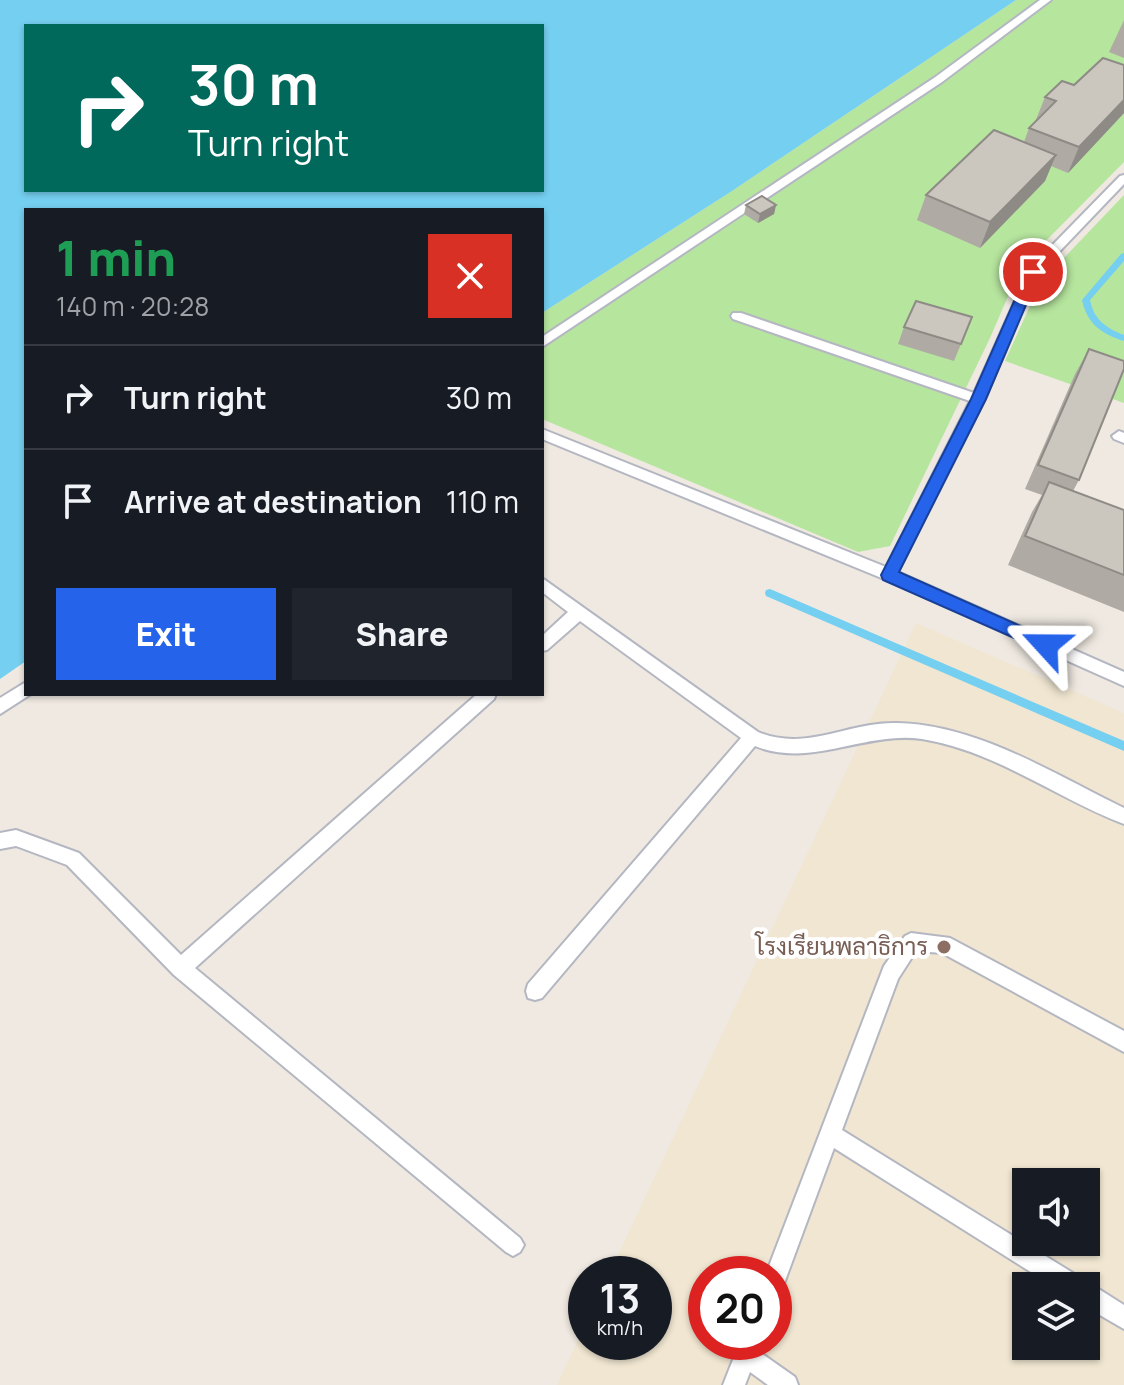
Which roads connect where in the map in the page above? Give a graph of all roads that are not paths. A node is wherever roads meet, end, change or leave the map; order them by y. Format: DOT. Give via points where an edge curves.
graph roads {
  1 [pos="1046,0"];
  2 [pos="1124,178"];
  3 [pos="737,316"];
  4 [pos="544,342"];
  5 [pos="978,399"];
  6 [pos="544,435"];
  7 [pos="889,575"];
  8 [pos="544,586"];
  9 [pos="579,612"];
  10 [pos="544,643"];
  11 [pos="1124,679"];
  12 [pos="24,690"];
  13 [pos="486,696"];
  14 [pos="0,707"];
  15 [pos="752,737"];
  16 [pos="1124,816"];
  17 [pos="0,841"];
  18 [pos="181,968"];
  19 [pos="535,991"];
  20 [pos="1124,1042"];
  21 [pos="830,1134"];
  22 [pos="513,1245"];
  23 [pos="784,1256"];
  24 [pos="1051,1272"];
  25 [pos="1100,1303"];
  26 [pos="1124,1318"];
  27 [pos="744,1360"];
  28 [pos="760,1360"];
  29 [pos="734,1385"];
  30 [pos="787,1385"];
  1 -- 4 [label="lane" via="938,80"];
  2 -- 5 [label="lane" via="1033,272"];
  3 -- 5 [label="lane"];
  5 -- 7 [label="lane"];
  6 -- 7 [label="lane"];
  7 -- 11 [label="lane"];
  8 -- 9 [label="lane"];
  9 -- 10 [label="lane"];
  9 -- 15 [label="lane"];
  12 -- 14 [label="lane"];
  13 -- 18 [label="lane"];
  15 -- 16 [label="lane" via="796,750 892,729 919,731 987,752"];
  15 -- 19 [label="lane"];
  17 -- 18 [label="lane" via="16,838 73,859"];
  18 -- 22 [label="lane"];
  20 -- 21 [label="lane" via="944,944 911,942 891,973"];
  21 -- 23 [label="lane"];
  21 -- 24 [label="lane"];
  25 -- 26 [label="lane"];
  27 -- 29 [label="lane"];
  28 -- 30 [label="lane"];
}
